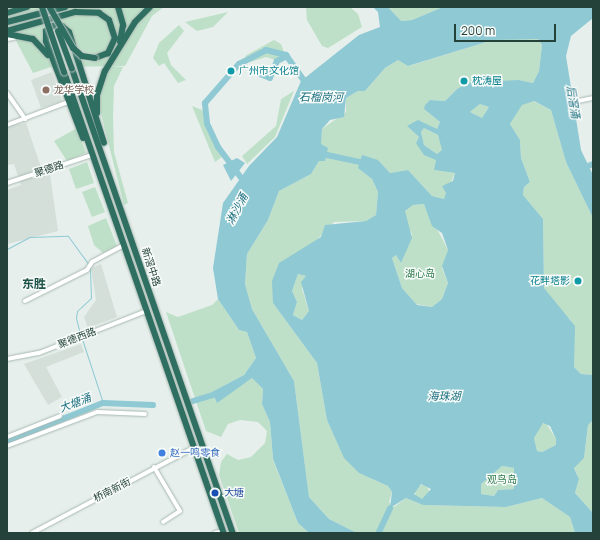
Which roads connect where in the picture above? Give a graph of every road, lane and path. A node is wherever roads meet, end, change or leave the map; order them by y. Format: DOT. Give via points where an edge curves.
graph roads {
  1 [pos="27,7"];
  2 [pos="65,7"];
  3 [pos="118,7"];
  4 [pos="150,7"];
  5 [pos="45,8"];
  6 [pos="7,13"];
  7 [pos="9,20"];
  8 [pos="7,31"];
  9 [pos="7,34"];
  10 [pos="14,38"];
  11 [pos="7,39"];
  12 [pos="117,49"];
  13 [pos="61,82"];
  14 [pos="7,93"];
  15 [pos="593,98"];
  16 [pos="68,102"];
  17 [pos="574,102"];
  18 [pos="25,119"];
  19 [pos="7,125"];
  20 [pos="104,143"];
  21 [pos="92,155"];
  22 [pos="112,182"];
  23 [pos="7,183"];
  24 [pos="124,245"];
  25 [pos="25,301"];
  26 [pos="146,311"];
  27 [pos="7,359"];
  28 [pos="145,414"];
  29 [pos="60,416"];
  30 [pos="7,437"];
  31 [pos="7,446"];
  32 [pos="193,448"];
  33 [pos="154,467"];
  34 [pos="163,522"];
  35 [pos="223,532"];
  36 [pos="32,533"];
  37 [pos="214,533"];
  38 [pos="233,533"];
  1 -- 6 [label="highway"];
  2 -- 5 [label="highway"];
  3 -- 12 [label="highway" via="122,16"];
  4 -- 12 [label="highway"];
  5 -- 7 [label="highway"];
  5 -- 8 [label="highway, bridge" via="73,48 82,56 95,58 108,53 115,38 109,20 99,13 75,12"];
  5 -- 21 [label="highway, 新滘中路, bridge"];
  5 -- 22 [label="highway, 新滘中路, bridge" via="72,69"];
  9 -- 13 [label="highway" via="27,37 44,48"];
  10 -- 11 [label="street"];
  12 -- 20 [label="highway" via="97,95"];
  13 -- 16 [label="highway"];
  13 -- 20 [label="highway" via="45,36 49,28 58,25 69,32"];
  14 -- 18 [label="street"];
  15 -- 17 [label="street"];
  16 -- 18 [label="street"];
  16 -- 21 [label="highway"];
  18 -- 19 [label="street"];
  20 -- 22 [label="highway"];
  21 -- 23 [label="street, 聚德路"];
  21 -- 24 [label="highway, 新滘中路"];
  22 -- 38 [label="highway, 新滘中路"];
  24 -- 25 [label="street"];
  24 -- 26 [label="highway, 新滘中路"];
  26 -- 27 [label="street, 聚德西路" via="39,353"];
  26 -- 32 [label="highway, 新滘中路"];
  28 -- 31 [label="street" via="97,412"];
  29 -- 30 [label="street"];
  32 -- 33 [label="street, 桥南新街"];
  32 -- 35 [label="highway, 新滘中路"];
  33 -- 34 [label="street" via="180,511"];
  33 -- 36 [label="street, 桥南新街"];
  35 -- 37 [label="street"];
}
